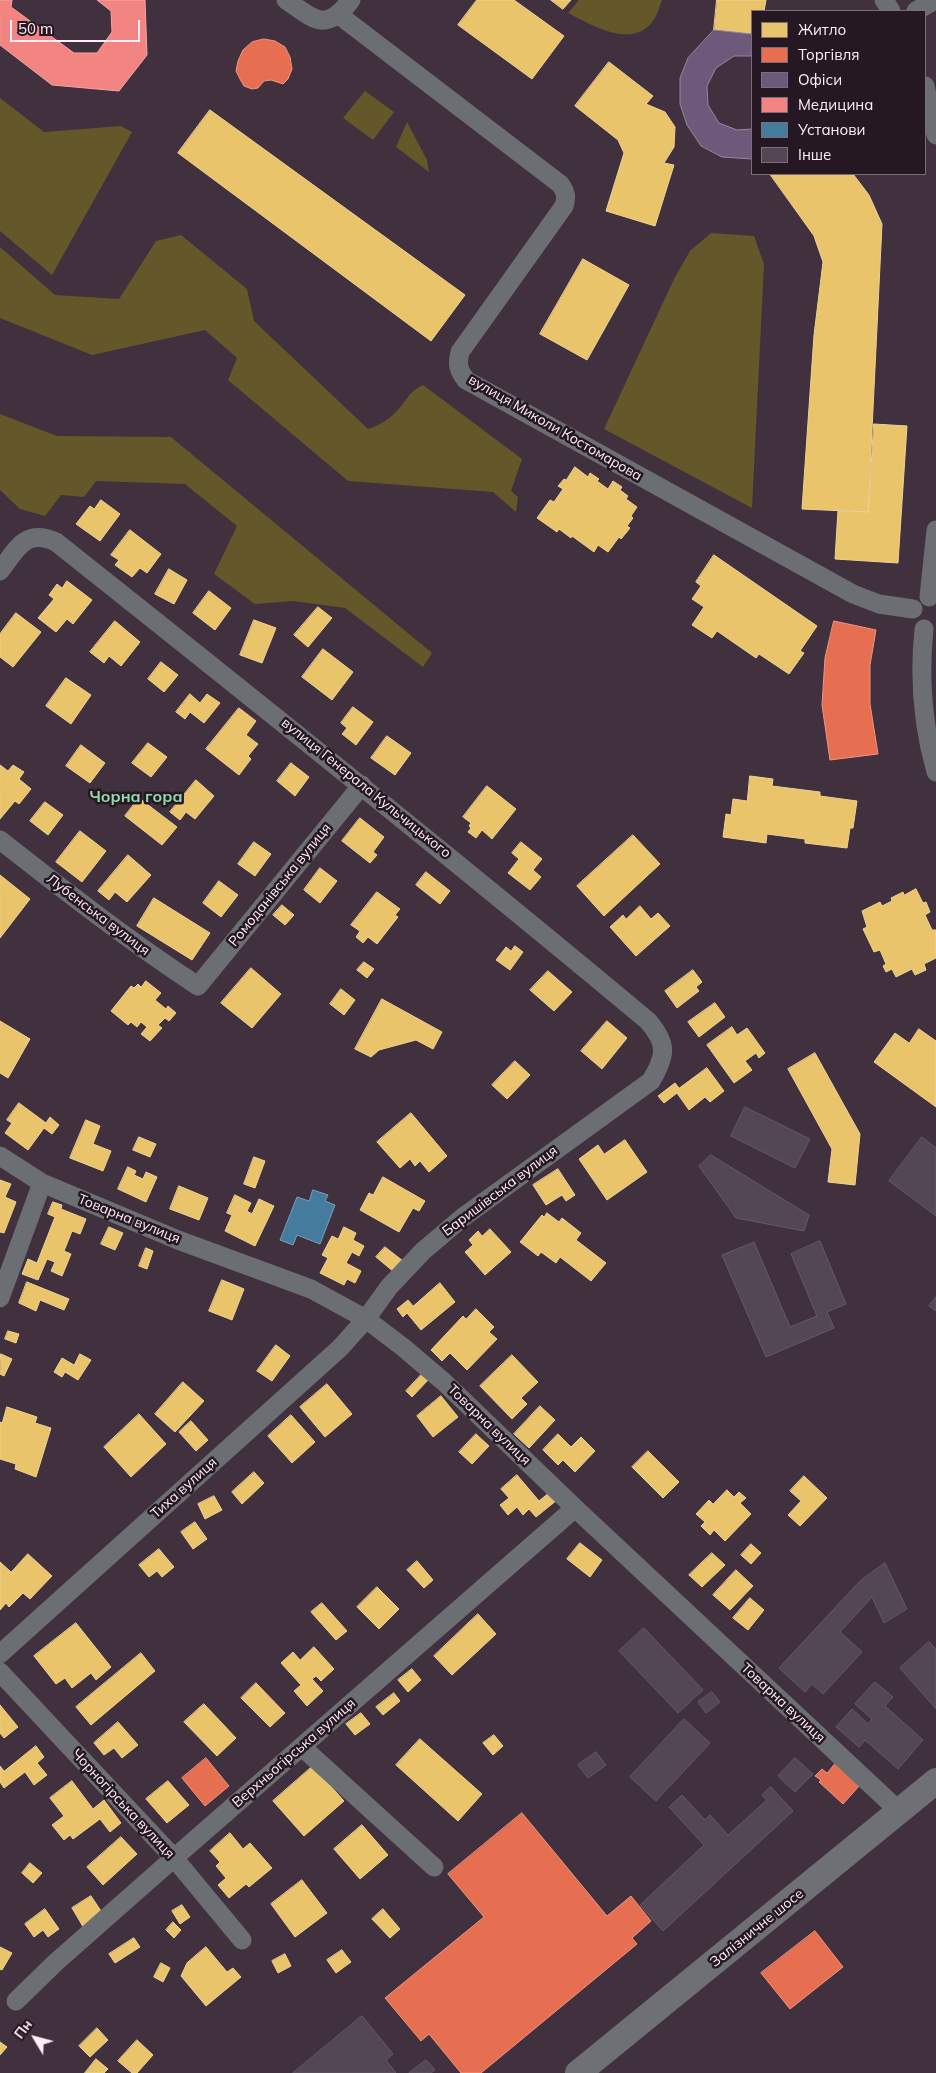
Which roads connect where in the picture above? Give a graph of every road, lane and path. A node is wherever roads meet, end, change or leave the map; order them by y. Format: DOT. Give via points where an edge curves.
graph roads {
  1 [pos="286,0"];
  2 [pos="935,0"];
  3 [pos="345,7"];
  4 [pos="918,10"];
  5 [pos="926,90"];
  6 [pos="936,135"];
  7 [pos="936,530"];
  8 [pos="0,571"];
  9 [pos="933,599"];
  10 [pos="913,609"];
  11 [pos="930,628"];
  12 [pos="936,772"];
  13 [pos="362,785"];
  14 [pos="0,840"];
  15 [pos="198,986"];
  16 [pos="651,1081"];
  17 [pos="0,1156"];
  18 [pos="42,1183"];
  19 [pos="0,1298"];
  20 [pos="366,1319"];
  21 [pos="576,1508"];
  22 [pos="0,1654"];
  23 [pos="0,1672"];
  24 [pos="302,1747"];
  25 [pos="936,1781"];
  26 [pos="900,1811"];
  27 [pos="174,1858"];
  28 [pos="434,1867"];
  29 [pos="242,1940"];
  30 [pos="16,2001"];
  31 [pos="578,2073"];
  1 -- 3 [label="street, вулиця Миколи Костомарова" via="322,21 331,20"];
  2 -- 4 [label="street"];
  3 -- 10 [label="street, вулиця Миколи Костомарова" via="565,190 564,206 460,352 459,371 466,380 853,594 878,604"];
  5 -- 6 [label="street"];
  7 -- 9 [label="street"];
  8 -- 13 [label="street, вулиця Генерала Кульчицького" via="22,544 34,536 56,542"];
  9 -- 10 [label="street" via="919,600"];
  10 -- 11 [label="street" via="915,623"];
  11 -- 12 [label="street" via="921,676 929,748"];
  13 -- 15 [label="street, Ромоданівська вулиця"];
  13 -- 16 [label="street, вулиця Генерала Кульчицького" via="648,1021 658,1032 663,1049 662,1063"];
  14 -- 15 [label="street, Лубенська вулиця" via="90,912"];
  16 -- 20 [label="street, Баришівська вулиця" via="423,1250 389,1287"];
  17 -- 18 [label="street, Товарна вулиця"];
  18 -- 19 [label="street"];
  18 -- 20 [label="street, Товарна вулиця" via="178,1240 311,1289"];
  20 -- 21 [label="street, Товарна вулиця" via="444,1382"];
  20 -- 22 [label="street, Тиха вулиця" via="340,1348"];
  21 -- 24 [label="street, Верхньогірська вулиця"];
  21 -- 26 [label="street, Товарна вулиця"];
  23 -- 27 [label="street, Чорногірська вулиця"];
  24 -- 27 [label="street, Верхньогірська вулиця"];
  24 -- 28 [label="street"];
  25 -- 26 [label="street, Залізничне шосе"];
  26 -- 31 [label="street, Залізничне шосе"];
  27 -- 29 [label="street, Чорногірська вулиця"];
  27 -- 30 [label="street, Верхньогірська вулиця"];
}
